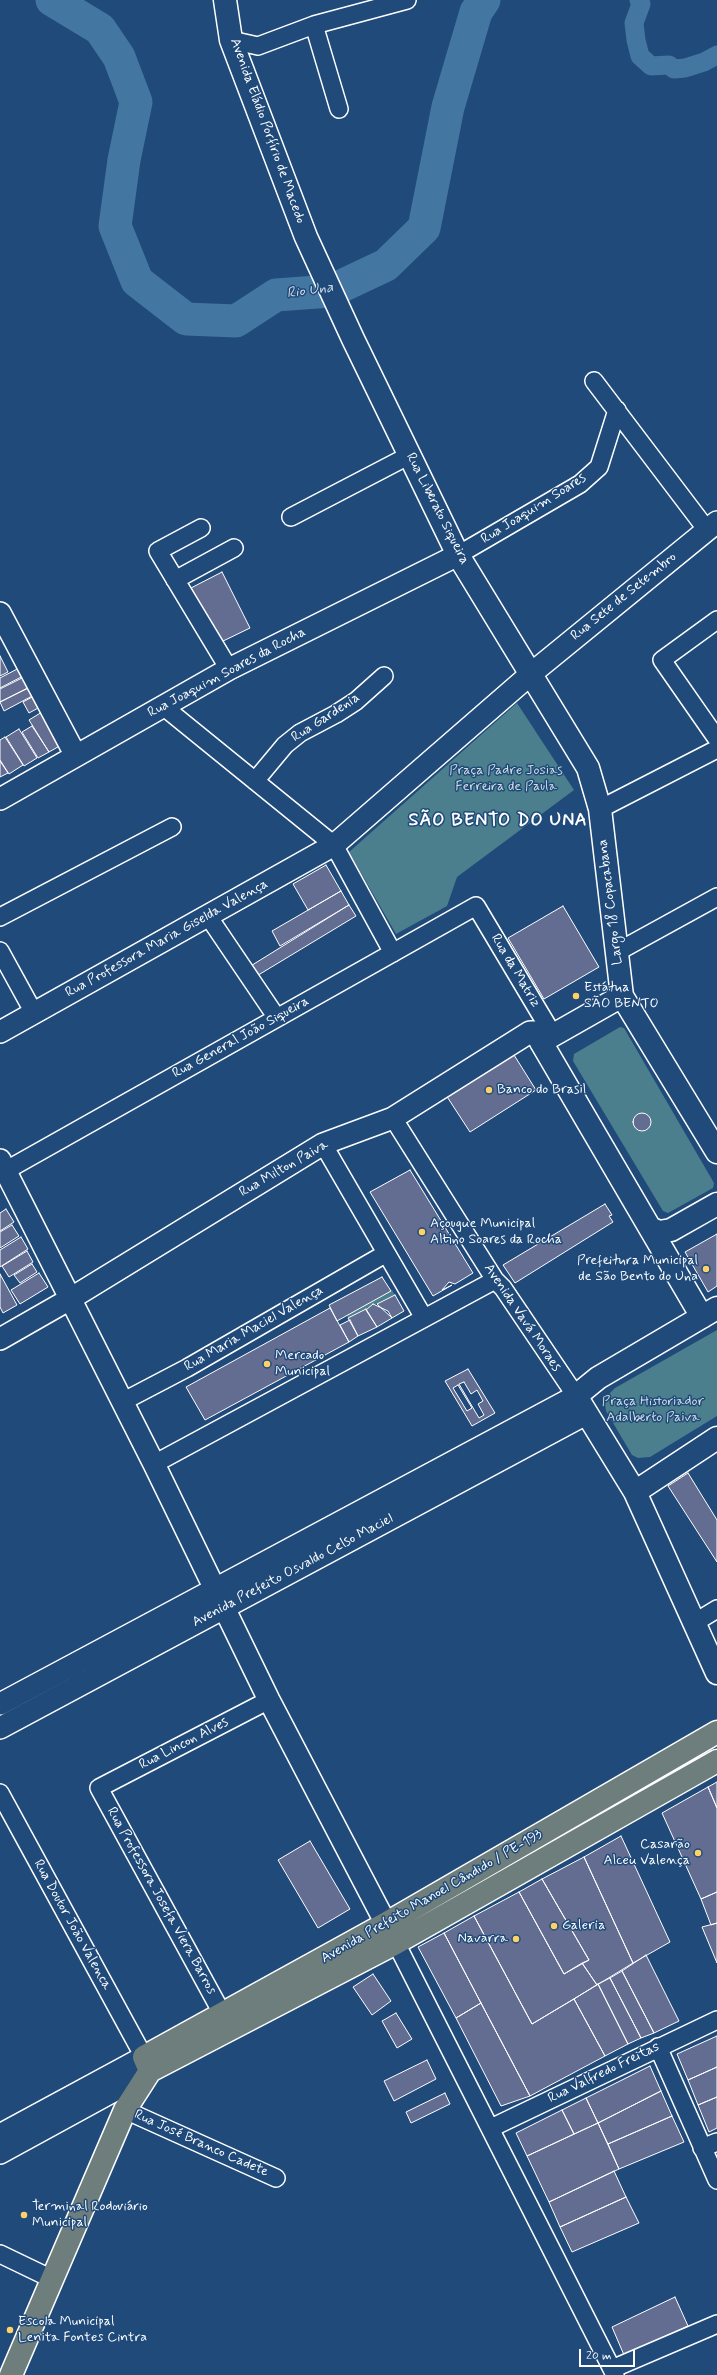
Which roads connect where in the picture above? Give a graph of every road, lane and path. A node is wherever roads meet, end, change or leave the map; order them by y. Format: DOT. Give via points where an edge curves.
graph roads {
  1 [pos="225,0"];
  2 [pos="407,0"];
  3 [pos="314,25"];
  4 [pos="231,40"];
  5 [pos="339,109"];
  6 [pos="354,339"];
  7 [pos="594,381"];
  8 [pos="617,410"];
  9 [pos="410,455"];
  10 [pos="291,517"];
  11 [pos="712,526"];
  12 [pos="201,528"];
  13 [pos="234,548"];
  14 [pos="458,555"];
  15 [pos="175,580"];
  16 [pos="717,620"];
  17 [pos="2,621"];
  18 [pos="229,670"];
  19 [pos="532,673"];
  20 [pos="384,676"];
  21 [pos="164,706"];
  22 [pos="717,739"];
  23 [pos="717,749"];
  24 [pos="76,756"];
  25 [pos="255,781"];
  26 [pos="0,799"];
  27 [pos="600,809"];
  28 [pos="172,827"];
  29 [pos="334,845"];
  30 [pos="716,899"];
  31 [pos="476,906"];
  32 [pos="208,916"];
  33 [pos="0,917"];
  34 [pos="0,951"];
  35 [pos="617,952"];
  36 [pos="393,953"];
  37 [pos="622,996"];
  38 [pos="34,1013"];
  39 [pos="277,1018"];
  40 [pos="0,1032"];
  41 [pos="547,1039"];
  42 [pos="393,1118"];
  43 [pos="323,1144"];
  44 [pos="717,1152"];
  45 [pos="3,1165"];
  46 [pos="717,1204"];
  47 [pos="717,1218"];
  48 [pos="650,1228"];
  49 [pos="385,1254"];
  50 [pos="668,1258"];
  51 [pos="495,1280"];
  52 [pos="70,1299"];
  53 [pos="709,1312"];
  54 [pos="424,1318"];
  55 [pos="0,1338"];
  56 [pos="122,1402"];
  57 [pos="581,1405"];
  58 [pos="717,1438"];
  59 [pos="154,1464"];
  60 [pos="635,1492"];
  61 [pos="219,1598"];
  62 [pos="717,1610"];
  63 [pos="694,1623"];
  64 [pos="717,1673"];
  65 [pos="269,1700"];
  66 [pos="0,1704"];
  67 [pos="0,1728"];
  68 [pos="717,1732"];
  69 [pos="717,1761"];
  70 [pos="99,1788"];
  71 [pos="0,1794"];
  72 [pos="387,1923"];
  73 [pos="396,1943"];
  74 [pos="223,2015"];
  75 [pos="717,2020"];
  76 [pos="658,2047"];
  77 [pos="147,2064"];
  78 [pos="125,2110"];
  79 [pos="491,2128"];
  80 [pos="0,2135"];
  81 [pos="710,2145"];
  82 [pos="0,2153"];
  83 [pos="276,2178"];
  84 [pos="717,2180"];
  85 [pos="0,2254"];
  86 [pos="52,2279"];
  87 [pos="717,2324"];
  88 [pos="613,2372"];
  89 [pos="11,2375"];
  1 -- 4 [label="main road, Avenida Eládio Porfírio de Macedo"];
  2 -- 3 [label="street"];
  3 -- 4 [label="street" via="258,46"];
  3 -- 5 [label="street"];
  4 -- 6 [label="main road, Avenida Eládio Porfírio de Macedo" via="306,237"];
  6 -- 9 [label="main road, Rua Liberato Siqueira"];
  7 -- 8 [label="street"];
  8 -- 11 [label="street"];
  8 -- 14 [label="street, Rua Joaquim Soares" via="598,467 580,484"];
  9 -- 10 [label="street"];
  9 -- 14 [label="main road, Rua Liberato Siqueira"];
  11 -- 19 [label="street, Rua Sete de Setembro"];
  12 -- 15 [label="street" via="158,551"];
  13 -- 15 [label="street"];
  14 -- 18 [label="street, Rua Joaquim Soares da Rocha"];
  14 -- 19 [label="main road, Rua Liberato Siqueira"];
  15 -- 18 [label="street"];
  16 -- 22 [label="street" via="662,660"];
  17 -- 24 [label="street"];
  18 -- 21 [label="street, Rua Joaquim Soares da Rocha"];
  19 -- 27 [label="main road" via="588,768"];
  19 -- 29 [label="street"];
  20 -- 25 [label="street, Rua Gardenia" via="336,714 300,733 285,745"];
  21 -- 24 [label="street, Rua Joaquim Soares da Rocha"];
  21 -- 25 [label="street"];
  23 -- 27 [label="street"];
  24 -- 26 [label="street, Rua Joaquim Soares da Rocha"];
  25 -- 29 [label="street"];
  27 -- 35 [label="main road, Largo 18 Copacabana"];
  28 -- 33 [label="street"];
  29 -- 32 [label="street, Rua Professora Maria Giselda Valença"];
  29 -- 36 [label="street"];
  30 -- 35 [label="street"];
  31 -- 36 [label="street, Rua General João Siqueira"];
  31 -- 41 [label="street, Rua da Matriz"];
  32 -- 38 [label="street, Rua Professora Maria Giselda Valença"];
  32 -- 39 [label="street"];
  34 -- 38 [label="street"];
  35 -- 37 [label="main road, Largo 18 Copacabana"];
  36 -- 39 [label="street, Rua General João Siqueira"];
  37 -- 41 [label="main road"];
  37 -- 44 [label="main road"];
  38 -- 40 [label="street, Rua Professora Maria Giselda Valença"];
  39 -- 45 [label="street, Rua General João Siqueira"];
  41 -- 42 [label="street, Rua Milton Paiva" via="530,1032"];
  41 -- 48 [label="main road"];
  42 -- 43 [label="street, Rua Milton Paiva"];
  42 -- 51 [label="street, Avenida Vavá Moraes"];
  43 -- 49 [label="street"];
  43 -- 52 [label="street, Rua Milton Paiva"];
  45 -- 52 [label="street"];
  46 -- 48 [label="main road" via="671,1230 659,1232"];
  47 -- 50 [label="main road" via="681,1238 671,1249"];
  48 -- 50 [label="main road"];
  49 -- 54 [label="street"];
  49 -- 56 [label="street, Rua Maria Maciel Valença" via="187,1368"];
  50 -- 53 [label="main road"];
  51 -- 54 [label="street"];
  51 -- 57 [label="street, Avenida Vavá Moraes" via="503,1288"];
  52 -- 55 [label="street, Rua Milton Paiva"];
  52 -- 56 [label="street"];
  53 -- 57 [label="main road" via="598,1378"];
  54 -- 59 [label="street"];
  56 -- 59 [label="street"];
  57 -- 60 [label="main road"];
  57 -- 61 [label="street, Avenida Prefeito Osvaldo Celso Maciel"];
  58 -- 60 [label="main road"];
  59 -- 61 [label="street"];
  60 -- 63 [label="main road"];
  61 -- 65 [label="street"];
  61 -- 66 [label="street, Avenida Prefeito Osvaldo Celso Maciel"];
  61 -- 67 [label="street, Avenida Prefeito Osvaldo Celso Maciel"];
  62 -- 63 [label="street"];
  63 -- 64 [label="main road"];
  65 -- 70 [label="street, Rua Lincon Alves"];
  65 -- 72 [label="street"];
  68 -- 72 [label="main road, Avenida Prefeito Manoel Cândido / PE-193"];
  69 -- 73 [label="main road, Avenida Prefeito Manoel Cândido / PE-193"];
  70 -- 74 [label="street, Rua Professora Josefa Viera Barros"];
  71 -- 77 [label="street, Rua Doutor João Valenca"];
  72 -- 73 [label="street"];
  72 -- 74 [label="main road, Avenida Prefeito Manoel Cândido / PE-193"];
  73 -- 77 [label="main road, Avenida Prefeito Manoel Cândido / PE-193"];
  73 -- 79 [label="street"];
  74 -- 77 [label="main road, Avenida Prefeito Manoel Cândido / PE-193"];
  75 -- 76 [label="street, Rua Valfredo Freitas"];
  76 -- 79 [label="street, Rua Valfredo Freitas"];
  76 -- 81 [label="street"];
  77 -- 78 [label="main road"];
  77 -- 80 [label="street"];
  77 -- 82 [label="street"];
  78 -- 83 [label="street, Rua José Branco Cadete"];
  78 -- 86 [label="main road"];
  79 -- 88 [label="street"];
  81 -- 84 [label="street"];
  85 -- 86 [label="street"];
  86 -- 89 [label="main road"];
  87 -- 88 [label="street"];
}
